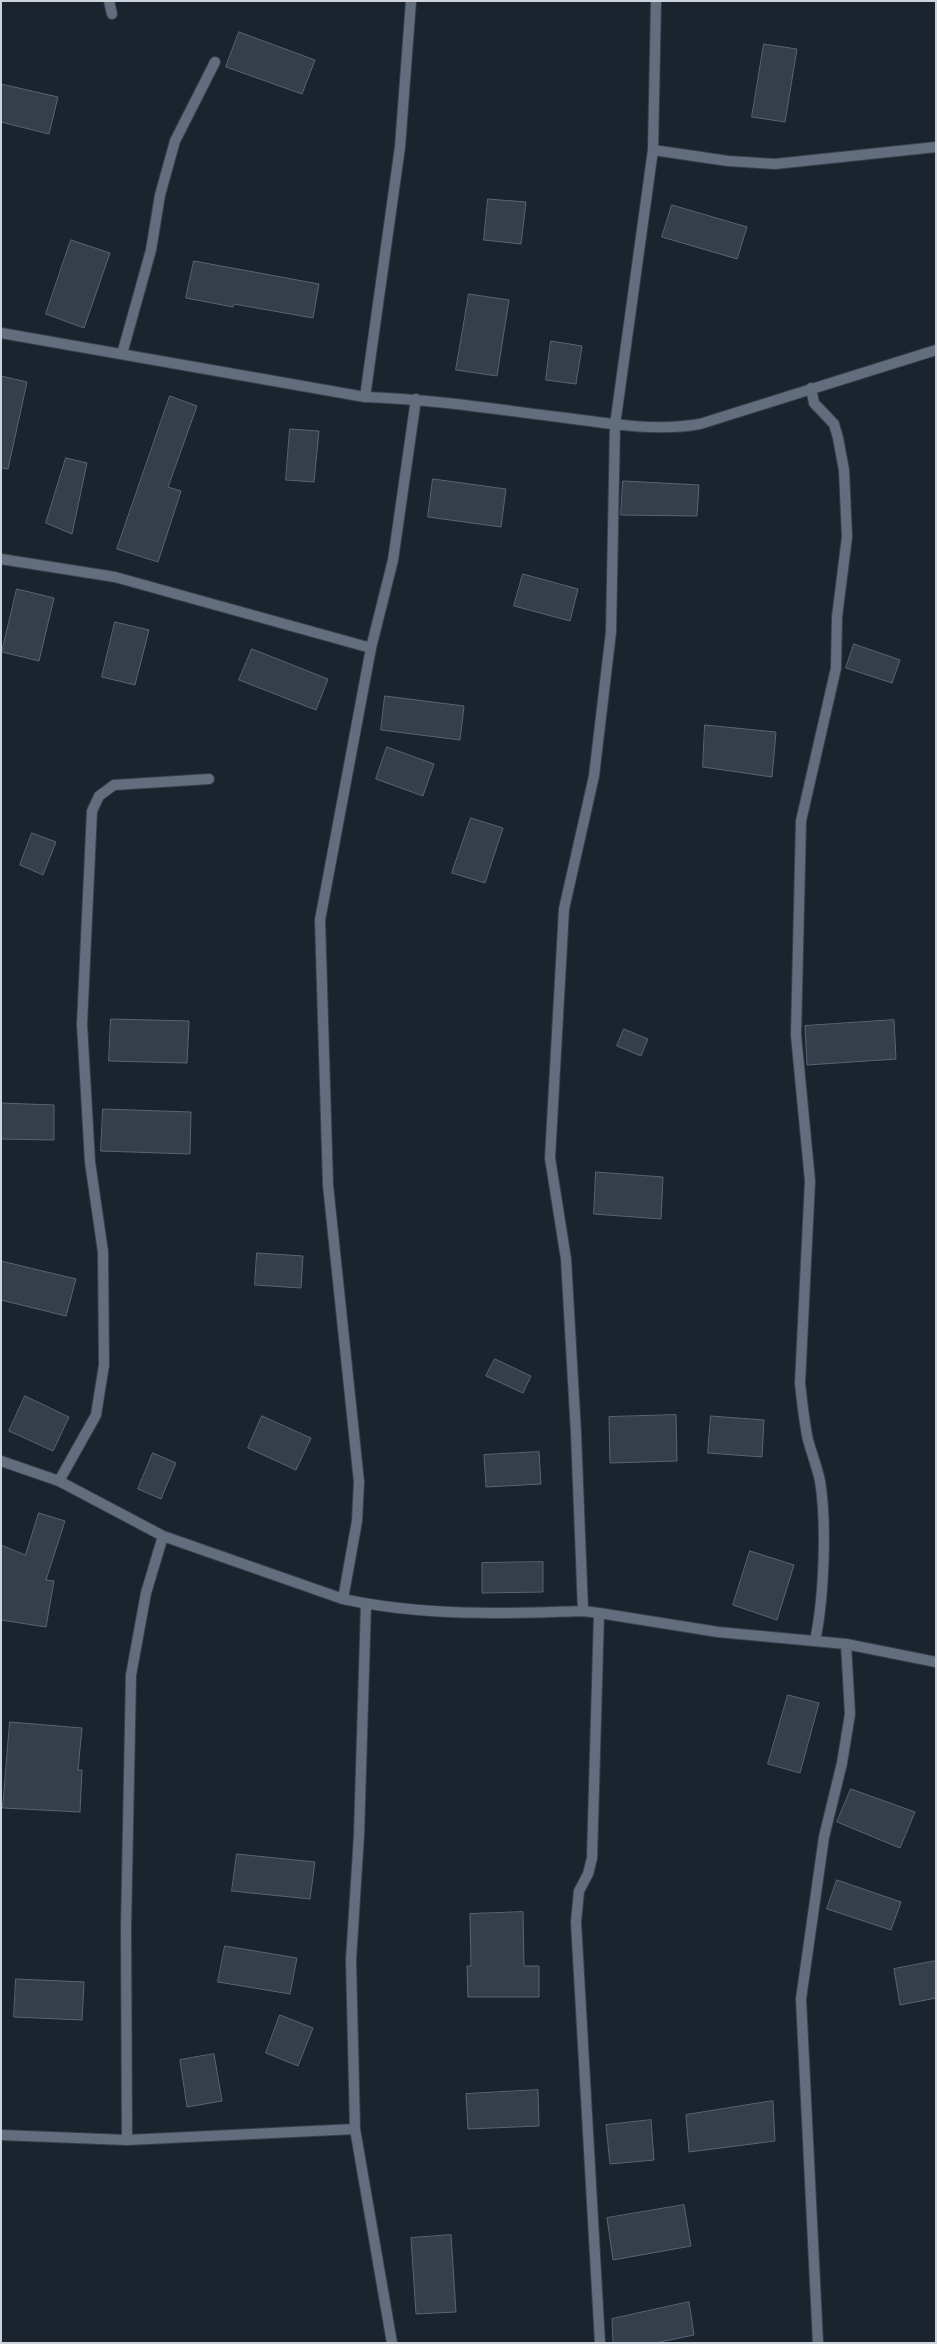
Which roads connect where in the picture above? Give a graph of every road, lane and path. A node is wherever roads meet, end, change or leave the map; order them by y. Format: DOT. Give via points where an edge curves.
graph roads {
  1 [pos="109,1"];
  2 [pos="411,1"];
  3 [pos="656,1"];
  4 [pos="112,14"];
  5 [pos="215,62"];
  6 [pos="936,147"];
  7 [pos="653,150"];
  8 [pos="1,334"];
  9 [pos="936,350"];
  10 [pos="122,354"];
  11 [pos="811,388"];
  12 [pos="365,397"];
  13 [pos="416,399"];
  14 [pos="615,425"];
  15 [pos="1,559"];
  16 [pos="371,648"];
  17 [pos="209,779"];
  18 [pos="1,1461"];
  19 [pos="59,1481"];
  20 [pos="163,1536"];
  21 [pos="344,1598"];
  22 [pos="366,1604"];
  23 [pos="583,1611"];
  24 [pos="599,1613"];
  25 [pos="815,1641"];
  26 [pos="846,1644"];
  27 [pos="936,1662"];
  28 [pos="355,2129"];
  29 [pos="1,2135"];
  30 [pos="127,2140"];
  31 [pos="392,2343"];
  32 [pos="600,2343"];
  33 [pos="818,2343"];
  1 -- 4 [label="street"];
  2 -- 12 [label="street" via="400,147"];
  3 -- 7 [label="street"];
  5 -- 10 [label="street" via="175,142 160,195 151,250"];
  6 -- 7 [label="street" via="774,164"];
  7 -- 14 [label="street"];
  8 -- 10 [label="street"];
  9 -- 11 [label="street"];
  10 -- 12 [label="street"];
  11 -- 14 [label="street" via="700,424"];
  11 -- 25 [label="street" via="814,403 834,424 838,438 844,470 847,537 837,618 836,668 801,821 796,1035 810,1181 800,1383 808,1440 820,1480 824,1524"];
  12 -- 13 [label="street"];
  13 -- 14 [label="street"];
  13 -- 16 [label="street" via="393,560"];
  14 -- 23 [label="street" via="611,632 594,776 564,909 550,1158 566,1259"];
  15 -- 16 [label="street" via="115,577"];
  16 -- 21 [label="street" via="320,920 328,1185 359,1482 357,1521"];
  17 -- 19 [label="street" via="114,785 99,796 92,811 82,1024 90,1162 103,1252 104,1365 96,1415"];
  18 -- 19 [label="street"];
  19 -- 20 [label="street"];
  20 -- 21 [label="street"];
  20 -- 30 [label="street" via="146,1593 131,1675 126,1928"];
  21 -- 22 [label="street"];
  22 -- 23 [label="street" via="479,1614"];
  22 -- 28 [label="street" via="352,1960"];
  23 -- 24 [label="street"];
  24 -- 25 [label="street" via="718,1632"];
  24 -- 32 [label="street" via="592,1858 579,1891 576,1922"];
  25 -- 26 [label="street"];
  26 -- 27 [label="street"];
  26 -- 33 [label="street" via="850,1714 824,1837 801,1999"];
  28 -- 30 [label="street"];
  28 -- 31 [label="street"];
  29 -- 30 [label="street"];
}
